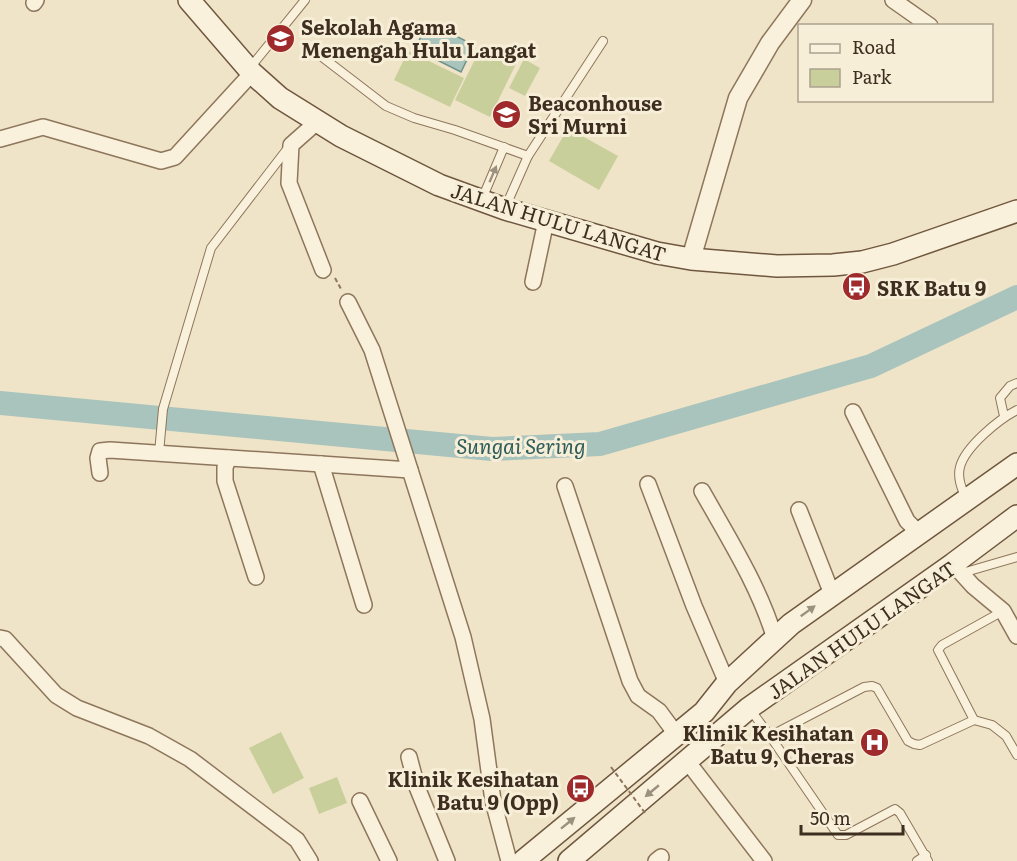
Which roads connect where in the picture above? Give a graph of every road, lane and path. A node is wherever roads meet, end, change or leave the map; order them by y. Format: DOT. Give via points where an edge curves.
graph roads {
  1 [pos="189,0"];
  2 [pos="305,0"];
  3 [pos="802,0"];
  4 [pos="893,0"];
  5 [pos="927,24"];
  6 [pos="603,41"];
  7 [pos="313,50"];
  8 [pos="250,72"];
  9 [pos="317,122"];
  10 [pos="0,139"];
  11 [pos="291,145"];
  12 [pos="504,147"];
  13 [pos="528,156"];
  14 [pos="1017,198"];
  15 [pos="482,201"];
  16 [pos="505,209"];
  17 [pos="1017,211"];
  18 [pos="546,221"];
  19 [pos="919,245"];
  20 [pos="691,260"];
  21 [pos="323,270"];
  22 [pos="532,282"];
  23 [pos="348,302"];
  24 [pos="1017,383"];
  25 [pos="1017,410"];
  26 [pos="853,412"];
  27 [pos="1004,416"];
  28 [pos="159,446"];
  29 [pos="229,458"];
  30 [pos="321,464"];
  31 [pos="1017,464"];
  32 [pos="408,466"];
  33 [pos="100,473"];
  34 [pos="648,484"];
  35 [pos="565,486"];
  36 [pos="702,491"];
  37 [pos="966,501"];
  38 [pos="799,510"];
  39 [pos="1017,516"];
  40 [pos="919,533"];
  41 [pos="1017,557"];
  42 [pos="957,569"];
  43 [pos="256,578"];
  44 [pos="832,594"];
  45 [pos="364,605"];
  46 [pos="1003,611"];
  47 [pos="1017,636"];
  48 [pos="0,638"];
  49 [pos="775,639"];
  50 [pos="727,683"];
  51 [pos="749,708"];
  52 [pos="974,720"];
  53 [pos="676,734"];
  54 [pos="770,736"];
  55 [pos="1017,755"];
  56 [pos="409,757"];
  57 [pos="687,761"];
  58 [pos="611,767"];
  59 [pos="360,801"];
  60 [pos="645,813"];
  61 [pos="927,858"];
  62 [pos="310,861"];
  63 [pos="389,861"];
  64 [pos="447,861"];
  65 [pos="509,861"];
  66 [pos="523,861"];
  67 [pos="569,861"];
  68 [pos="764,861"];
  69 [pos="917,861"];
  1 -- 8 [label="main road, JALAN HULU LANGAT"];
  2 -- 8 [label="lane"];
  3 -- 20 [label="street" via="770,43 738,98"];
  4 -- 5 [label="street"];
  6 -- 13 [label="lane"];
  7 -- 12 [label="lane" via="386,106"];
  8 -- 9 [label="main road, JALAN HULU LANGAT"];
  8 -- 10 [label="street" via="175,157 161,161 43,127"];
  9 -- 11 [label="street"];
  9 -- 15 [label="main road, JALAN HULU LANGAT" via="397,165"];
  11 -- 21 [label="street" via="289,183"];
  11 -- 28 [label="lane" via="211,248 163,409"];
  12 -- 13 [label="lane"];
  15 -- 12 [label="lane, one-way"];
  13 -- 16 [label="lane"];
  14 -- 19 [label="main road, JALAN HULU LANGAT"];
  15 -- 16 [label="main road, JALAN HULU LANGAT"];
  16 -- 18 [label="main road, JALAN HULU LANGAT"];
  17 -- 19 [label="main road, JALAN HULU LANGAT"];
  18 -- 20 [label="main road, JALAN HULU LANGAT"];
  18 -- 22 [label="street"];
  19 -- 20 [label="main road, JALAN HULU LANGAT" via="883,257 833,265"];
  21 -- 23 [label="path" via="337,279"];
  23 -- 32 [label="street" via="372,350"];
  24 -- 27 [label="lane" via="1000,398"];
  25 -- 27 [label="lane"];
  26 -- 40 [label="street" via="907,521"];
  27 -- 37 [label="lane" via="976,441 960,466 960,484"];
  28 -- 29 [label="street"];
  28 -- 33 [label="street" via="100,451"];
  29 -- 30 [label="street"];
  29 -- 43 [label="street" via="225,481"];
  30 -- 32 [label="street"];
  30 -- 45 [label="street"];
  31 -- 37 [label="main road, JALAN HULU LANGAT"];
  32 -- 65 [label="street" via="464,637 482,719 493,801"];
  34 -- 50 [label="street"];
  35 -- 53 [label="street" via="630,681 639,696 659,711"];
  36 -- 49 [label="street" via="745,567"];
  37 -- 40 [label="main road, JALAN HULU LANGAT"];
  38 -- 44 [label="street"];
  39 -- 42 [label="main road, JALAN HULU LANGAT"];
  40 -- 44 [label="main road, JALAN HULU LANGAT"];
  41 -- 42 [label="lane"];
  42 -- 46 [label="street"];
  42 -- 51 [label="main road, JALAN HULU LANGAT"];
  49 -- 44 [label="main road, JALAN HULU LANGAT, one-way"];
  46 -- 47 [label="street"];
  46 -- 52 [label="lane" via="938,650"];
  48 -- 62 [label="street" via="6,639 56,695 77,708 149,736 190,759 297,840"];
  49 -- 50 [label="main road, JALAN HULU LANGAT"];
  50 -- 53 [label="main road, JALAN HULU LANGAT" via="704,712"];
  51 -- 54 [label="lane"];
  51 -- 57 [label="main road, JALAN HULU LANGAT"];
  52 -- 54 [label="lane" via="920,745 914,744 908,741 877,688 872,686"];
  52 -- 55 [label="lane" via="992,725 1006,736"];
  66 -- 53 [label="main road, JALAN HULU LANGAT, one-way"];
  54 -- 61 [label="lane" via="838,835 846,835 895,809"];
  56 -- 64 [label="street"];
  57 -- 67 [label="main road, JALAN HULU LANGAT, one-way"];
  57 -- 68 [label="street"];
  58 -- 60 [label="path, bridge"];
  59 -- 63 [label="street"];
  61 -- 69 [label="lane"];
}
